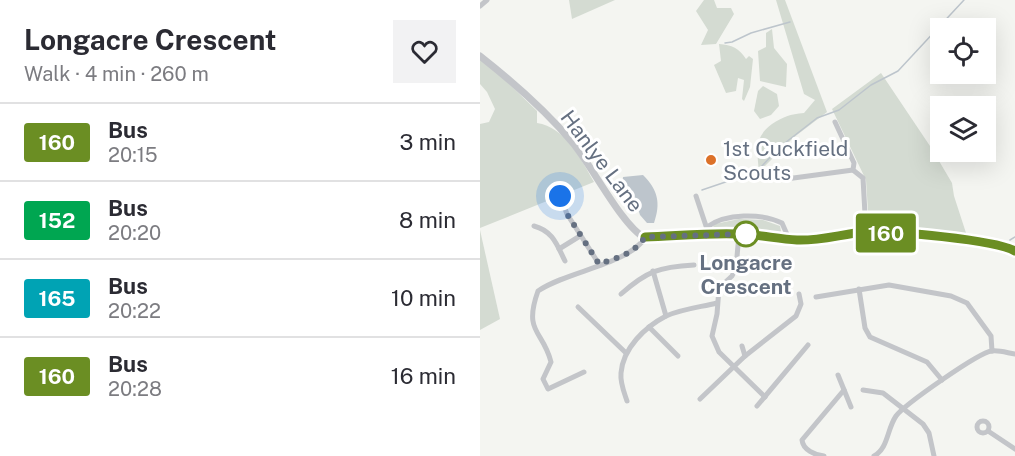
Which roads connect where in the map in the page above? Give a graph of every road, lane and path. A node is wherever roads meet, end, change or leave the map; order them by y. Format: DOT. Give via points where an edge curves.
graph roads {
  1 [pos="487,0"];
  2 [pos="480,6"];
  3 [pos="480,56"];
  4 [pos="835,122"];
  5 [pos="853,170"];
  6 [pos="786,179"];
  7 [pos="560,196"];
  8 [pos="696,196"];
  9 [pos="534,226"];
  10 [pos="707,230"];
  11 [pos="866,232"];
  12 [pos="739,234"];
  13 [pos="580,236"];
  14 [pos="645,237"];
  15 [pos="789,239"];
  16 [pos="559,249"];
  17 [pos="1015,251"];
  18 [pos="565,261"];
  19 [pos="599,264"];
  20 [pos="694,265"];
  21 [pos="653,272"];
  22 [pos="859,289"];
  23 [pos="621,294"];
  24 [pos="799,294"];
  25 [pos="816,297"];
  26 [pos="717,303"];
  27 [pos="578,307"];
  28 [pos="666,316"];
  29 [pos="649,327"];
  30 [pos="742,345"];
  31 [pos="808,345"];
  32 [pos="992,351"];
  33 [pos="626,353"];
  34 [pos="1015,354"];
  35 [pos="678,356"];
  36 [pos="745,356"];
  37 [pos="733,366"];
  38 [pos="584,372"];
  39 [pos="838,375"];
  40 [pos="942,380"];
  41 [pos="844,390"];
  42 [pos="863,390"];
  43 [pos="765,397"];
  44 [pos="700,399"];
  45 [pos="627,401"];
  46 [pos="758,406"];
  47 [pos="851,407"];
  48 [pos="903,408"];
  49 [pos="988,431"];
  50 [pos="1015,449"];
  51 [pos="824,456"];
  52 [pos="874,456"];
  53 [pos="934,456"];
  1 -- 2 [label="street"];
  3 -- 14 [label="street, Hanlye Lane" via="560,129 588,162 630,225"];
  4 -- 5 [label="street" via="854,163"];
  5 -- 6 [label="street"];
  5 -- 11 [label="street" via="863,178"];
  7 -- 13 [label="street"];
  8 -- 10 [label="street"];
  9 -- 16 [label="street" via="545,229"];
  10 -- 12 [label="street"];
  10 -- 14 [label="street"];
  10 -- 15 [label="street" via="714,222 734,217 770,219 782,223"];
  11 -- 15 [label="street"];
  11 -- 17 [label="street" via="1004,246"];
  12 -- 15 [label="street"];
  12 -- 26 [label="street" via="735,272 719,288"];
  13 -- 16 [label="street"];
  13 -- 19 [label="street"];
  14 -- 19 [label="street" via="628,254"];
  16 -- 18 [label="street"];
  19 -- 38 [label="street" via="538,291 532,313 535,330 551,362 543,380 548,389"];
  20 -- 21 [label="street"];
  21 -- 23 [label="street"];
  21 -- 28 [label="street"];
  22 -- 25 [label="street"];
  22 -- 32 [label="street" via="889,285 962,300 991,336"];
  22 -- 40 [label="street" via="870,337 927,362"];
  24 -- 36 [label="street" via="801,304 796,316"];
  26 -- 28 [label="street"];
  26 -- 37 [label="street" via="712,341"];
  27 -- 33 [label="street"];
  28 -- 29 [label="street"];
  29 -- 33 [label="street"];
  29 -- 35 [label="street"];
  30 -- 36 [label="street"];
  31 -- 43 [label="street"];
  32 -- 34 [label="street"];
  32 -- 40 [label="street"];
  33 -- 45 [label="street" via="620,374"];
  36 -- 37 [label="street"];
  37 -- 43 [label="street"];
  37 -- 44 [label="street"];
  39 -- 41 [label="street"];
  40 -- 48 [label="street"];
  41 -- 47 [label="street"];
  41 -- 51 [label="street" via="802,440 811,452"];
  42 -- 48 [label="street" via="883,393"];
  43 -- 46 [label="street"];
  48 -- 52 [label="street" via="890,426 883,449"];
  48 -- 53 [label="street" via="923,424"];
  49 -- 50 [label="street"];
}
